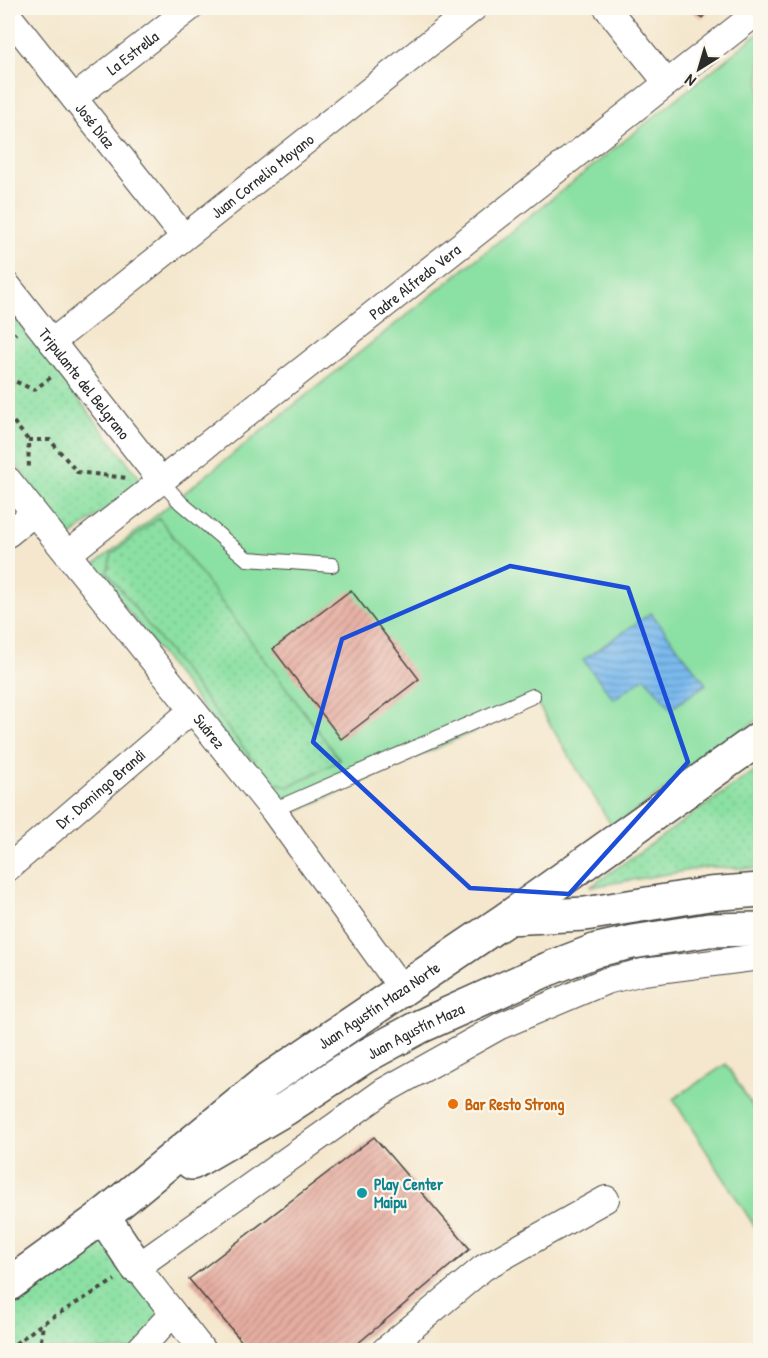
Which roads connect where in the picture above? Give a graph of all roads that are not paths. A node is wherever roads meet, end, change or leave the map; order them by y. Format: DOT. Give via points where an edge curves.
graph roads {
  1 [pos="190,8"];
  2 [pos="474,8"];
  3 [pos="607,8"];
  4 [pos="760,10"];
  5 [pos="8,15"];
  6 [pos="667,83"];
  7 [pos="74,98"];
  8 [pos="184,237"];
  9 [pos="8,286"];
  10 [pos="52,342"];
  11 [pos="162,482"];
  12 [pos="10,483"];
  13 [pos="34,513"];
  14 [pos="8,534"];
  15 [pos="68,554"];
  16 [pos="332,565"];
  17 [pos="533,696"];
  18 [pos="192,710"];
  19 [pos="760,738"];
  20 [pos="273,810"];
  21 [pos="8,868"];
  22 [pos="760,890"];
  23 [pos="508,918"];
  24 [pos="760,929"];
  25 [pos="760,957"];
  26 [pos="402,989"];
  27 [pos="606,1198"];
  28 [pos="103,1216"];
  29 [pos="137,1267"];
  30 [pos="8,1285"];
  31 [pos="172,1314"];
  32 [pos="139,1350"];
  33 [pos="202,1350"];
  34 [pos="385,1350"];
  1 -- 7 [label="street, La Estrella"];
  2 -- 8 [label="street, Juan Cornelio Moyano"];
  3 -- 6 [label="street"];
  4 -- 6 [label="street, Padre Alfredo Vera"];
  5 -- 7 [label="street, José Díaz"];
  6 -- 11 [label="street, Padre Alfredo Vera"];
  7 -- 8 [label="street, José Díaz"];
  8 -- 10 [label="street, Juan Cornelio Moyano"];
  9 -- 10 [label="street, Tripulante del Belgrano"];
  10 -- 11 [label="street, Tripulante del Belgrano"];
  11 -- 15 [label="street, Padre Alfredo Vera"];
  11 -- 16 [label="lane" via="247,559"];
  12 -- 13 [label="street, Suárez"];
  13 -- 14 [label="street"];
  13 -- 15 [label="street, Suárez"];
  15 -- 18 [label="street, Suárez"];
  17 -- 20 [label="lane"];
  18 -- 20 [label="street, Suárez"];
  18 -- 21 [label="street, Dr. Domingo Brandi"];
  19 -- 23 [label="main road, Juan Agustín Maza Norte"];
  20 -- 26 [label="street, Suárez"];
  22 -- 23 [label="main road" via="585,914"];
  23 -- 26 [label="main road, Juan Agustín Maza Norte"];
  24 -- 28 [label="main road, Juan Agustín Maza" via="709,930 633,942 597,950 548,969 401,1037"];
  25 -- 29 [label="street" via="643,972 606,981 500,1026 384,1091"];
  26 -- 28 [label="main road, Juan Agustín Maza Norte" via="268,1080"];
  27 -- 34 [label="street" via="483,1268"];
  28 -- 29 [label="main road"];
  28 -- 30 [label="main road, Juan Agustín Maza Norte"];
  29 -- 31 [label="street"];
  31 -- 32 [label="street"];
  31 -- 33 [label="street"];
}
